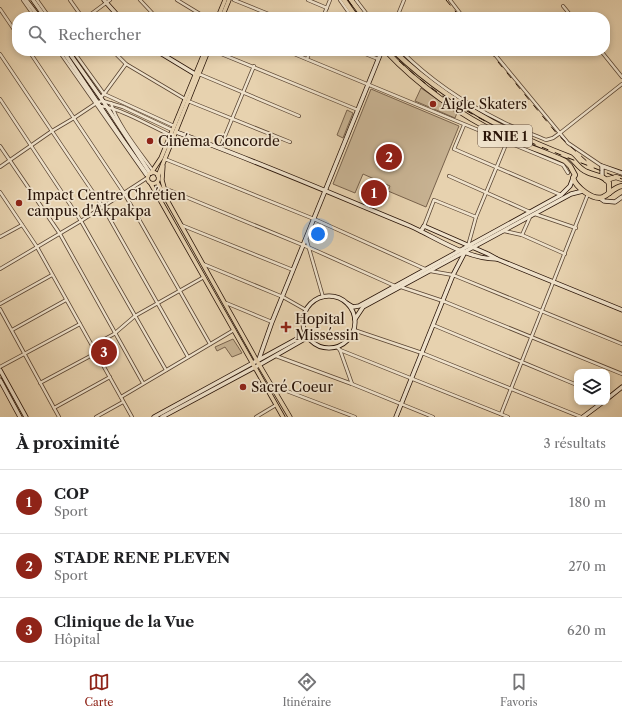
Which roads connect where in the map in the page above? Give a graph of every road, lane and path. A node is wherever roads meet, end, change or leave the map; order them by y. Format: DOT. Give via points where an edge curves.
graph roads {
  1 [pos="23,0"];
  2 [pos="26,0"];
  3 [pos="33,0"];
  4 [pos="37,0"];
  5 [pos="70,0"];
  6 [pos="110,0"];
  7 [pos="140,0"];
  8 [pos="177,0"];
  9 [pos="225,0"];
  10 [pos="229,0"];
  11 [pos="234,0"];
  12 [pos="308,0"];
  13 [pos="330,0"];
  14 [pos="340,0"];
  15 [pos="344,0"];
  16 [pos="351,0"];
  17 [pos="356,0"];
  18 [pos="404,0"];
  19 [pos="450,0"];
  20 [pos="105,1"];
  21 [pos="563,6"];
  22 [pos="327,8"];
  23 [pos="0,9"];
  24 [pos="31,12"];
  25 [pos="34,12"];
  26 [pos="41,12"];
  27 [pos="45,12"];
  28 [pos="78,12"];
  29 [pos="92,12"];
  30 [pos="115,12"];
  31 [pos="151,12"];
  32 [pos="197,12"];
  33 [pos="220,12"];
  34 [pos="224,12"];
  35 [pos="264,12"];
  36 [pos="325,12"];
  37 [pos="348,12"];
  38 [pos="352,12"];
  39 [pos="360,12"];
  40 [pos="365,12"];
  41 [pos="399,12"];
  42 [pos="459,12"];
  43 [pos="568,12"];
  44 [pos="12,27"];
  45 [pos="0,54"];
  46 [pos="32,56"];
  47 [pos="63,56"];
  48 [pos="66,56"];
  49 [pos="72,56"];
  50 [pos="76,56"];
  51 [pos="118,56"];
  52 [pos="166,56"];
  53 [pos="204,56"];
  54 [pos="227,56"];
  55 [pos="300,56"];
  56 [pos="308,56"];
  57 [pos="379,56"];
  58 [pos="391,56"];
  59 [pos="400,56"];
  60 [pos="407,56"];
  61 [pos="496,56"];
  62 [pos="604,56"];
  63 [pos="307,59"];
  64 [pos="126,64"];
  65 [pos="254,66"];
  66 [pos="197,74"];
  67 [pos="622,76"];
  68 [pos="622,84"];
  69 [pos="368,85"];
  70 [pos="243,93"];
  71 [pos="102,95"];
  72 [pos="0,99"];
  73 [pos="186,100"];
  74 [pos="103,101"];
  75 [pos="96,102"];
  76 [pos="112,103"];
  77 [pos="100,106"];
  78 [pos="107,106"];
  79 [pos="113,109"];
  80 [pos="358,110"];
  81 [pos="299,116"];
  82 [pos="74,118"];
  83 [pos="232,119"];
  84 [pos="464,125"];
  85 [pos="174,129"];
  86 [pos="52,131"];
  87 [pos="560,133"];
  88 [pos="170,135"];
  89 [pos="290,142"];
  90 [pos="507,142"];
  91 [pos="31,145"];
  92 [pos="0,146"];
  93 [pos="220,148"];
  94 [pos="165,158"];
  95 [pos="10,161"];
  96 [pos="163,163"];
  97 [pos="0,167"];
  98 [pos="497,167"];
  99 [pos="601,167"];
  100 [pos="587,172"];
  101 [pos="568,173"];
  102 [pos="622,173"];
  103 [pos="595,174"];
  104 [pos="150,175"];
  105 [pos="158,176"];
  106 [pos="448,176"];
  107 [pos="574,177"];
  108 [pos="604,178"];
  109 [pos="622,179"];
  110 [pos="157,182"];
  111 [pos="151,184"];
  112 [pos="622,186"];
  113 [pos="164,188"];
  114 [pos="325,191"];
  115 [pos="583,191"];
  116 [pos="0,192"];
  117 [pos="486,192"];
  118 [pos="124,193"];
  119 [pos="609,193"];
  120 [pos="588,194"];
  121 [pos="561,195"];
  122 [pos="1,197"];
  123 [pos="622,197"];
  124 [pos="600,198"];
  125 [pos="615,202"];
  126 [pos="170,205"];
  127 [pos="103,207"];
  128 [pos="530,214"];
  129 [pos="535,214"];
  130 [pos="476,217"];
  131 [pos="314,219"];
  132 [pos="81,221"];
  133 [pos="22,225"];
  134 [pos="181,225"];
  135 [pos="424,226"];
  136 [pos="576,228"];
  137 [pos="422,231"];
  138 [pos="503,231"];
  139 [pos="60,234"];
  140 [pos="522,235"];
  141 [pos="0,237"];
  142 [pos="306,238"];
  143 [pos="303,246"];
  144 [pos="468,246"];
  145 [pos="36,247"];
  146 [pos="310,248"];
  147 [pos="472,248"];
  148 [pos="460,250"];
  149 [pos="465,252"];
  150 [pos="565,254"];
  151 [pos="497,259"];
  152 [pos="203,264"];
  153 [pos="0,269"];
  154 [pos="425,269"];
  155 [pos="293,270"];
  156 [pos="430,271"];
  157 [pos="52,275"];
  158 [pos="453,275"];
  159 [pos="204,277"];
  160 [pos="554,283"];
  161 [pos="395,286"];
  162 [pos="401,287"];
  163 [pos="180,291"];
  164 [pos="283,297"];
  165 [pos="323,297"];
  166 [pos="66,300"];
  167 [pos="442,301"];
  168 [pos="226,303"];
  169 [pos="0,304"];
  170 [pos="158,304"];
  171 [pos="348,304"];
  172 [pos="0,309"];
  173 [pos="306,310"];
  174 [pos="622,310"];
  175 [pos="542,312"];
  176 [pos="135,316"];
  177 [pos="355,319"];
  178 [pos="272,322"];
  179 [pos="80,324"];
  180 [pos="433,325"];
  181 [pos="12,330"];
  182 [pos="234,330"];
  183 [pos="354,330"];
  184 [pos="114,334"];
  185 [pos="307,335"];
  186 [pos="532,338"];
  187 [pos="210,344"];
  188 [pos="622,344"];
  189 [pos="92,346"];
  190 [pos="339,349"];
  191 [pos="96,353"];
  192 [pos="422,353"];
  193 [pos="25,354"];
  194 [pos="275,356"];
  195 [pos="188,357"];
  196 [pos="258,360"];
  197 [pos="522,362"];
  198 [pos="253,365"];
  199 [pos="260,365"];
  200 [pos="0,367"];
  201 [pos="0,370"];
  202 [pos="166,370"];
  203 [pos="622,374"];
  204 [pos="110,377"];
  205 [pos="411,378"];
  206 [pos="0,380"];
  207 [pos="40,383"];
  208 [pos="143,384"];
  209 [pos="270,384"];
  210 [pos="352,384"];
  211 [pos="574,384"];
  212 [pos="622,387"];
  213 [pos="511,389"];
  214 [pos="610,396"];
  215 [pos="121,397"];
  216 [pos="123,402"];
  217 [pos="401,404"];
  218 [pos="276,405"];
  219 [pos="599,405"];
  220 [pos="54,408"];
  221 [pos="501,414"];
  222 [pos="20,417"];
  223 [pos="26,417"];
  224 [pos="59,417"];
  225 [pos="96,417"];
  226 [pos="132,417"];
  227 [pos="154,417"];
  228 [pos="162,417"];
  229 [pos="256,417"];
  230 [pos="283,417"];
  231 [pos="290,417"];
  232 [pos="355,417"];
  233 [pos="396,417"];
  234 [pos="433,417"];
  235 [pos="508,417"];
  236 [pos="582,417"];
  1 -- 24 [label="street"];
  2 -- 25 [label="street"];
  3 -- 26 [label="street"];
  4 -- 27 [label="street"];
  5 -- 28 [label="street"];
  6 -- 20 [label="street"];
  7 -- 31 [label="street"];
  8 -- 32 [label="street"];
  9 -- 33 [label="main road"];
  10 -- 34 [label="main road"];
  11 -- 35 [label="street"];
  12 -- 22 [label="street"];
  13 -- 22 [label="street"];
  14 -- 37 [label="street"];
  15 -- 38 [label="highway"];
  16 -- 39 [label="highway"];
  17 -- 40 [label="street"];
  18 -- 41 [label="street"];
  19 -- 42 [label="street"];
  20 -- 29 [label="street"];
  20 -- 30 [label="street"];
  21 -- 43 [label="street"];
  22 -- 36 [label="street"];
  23 -- 44 [label="street"];
  45 -- 86 [label="street"];
  46 -- 82 [label="street"];
  47 -- 75 [label="street"];
  48 -- 75 [label="street"];
  49 -- 71 [label="street"];
  50 -- 71 [label="street"];
  51 -- 64 [label="street"];
  52 -- 66 [label="street"];
  53 -- 66 [label="main road"];
  54 -- 65 [label="street"];
  55 -- 63 [label="street"];
  56 -- 63 [label="street"];
  57 -- 69 [label="street"];
  58 -- 107 [label="highway, RNIE 1" via="421,85 453,108 505,136 565,161"];
  59 -- 100 [label="highway, RNIE 1" via="428,81 466,107 570,157"];
  60 -- 87 [label="street" via="439,84 501,121 546,140"];
  61 -- 87 [label="street"];
  62 -- 67 [label="street"];
  63 -- 69 [label="street"];
  64 -- 71 [label="street"];
  64 -- 73 [label="street"];
  65 -- 70 [label="street"];
  65 -- 80 [label="street"];
  66 -- 70 [label="street"];
  66 -- 73 [label="main road"];
  68 -- 87 [label="street"];
  69 -- 80 [label="street"];
  69 -- 84 [label="street"];
  70 -- 81 [label="street"];
  70 -- 83 [label="street"];
  71 -- 74 [label="street"];
  71 -- 85 [label="street"];
  72 -- 91 [label="street"];
  73 -- 83 [label="street"];
  73 -- 85 [label="main road"];
  74 -- 75 [label="street"];
  74 -- 76 [label="street"];
  74 -- 78 [label="street"];
  75 -- 77 [label="street"];
  75 -- 82 [label="street"];
  75 -- 104 [label="street" via="139,167"];
  76 -- 79 [label="street"];
  76 -- 85 [label="street"];
  77 -- 78 [label="street"];
  77 -- 104 [label="street"];
  78 -- 79 [label="street"];
  78 -- 104 [label="street"];
  79 -- 88 [label="street"];
  79 -- 104 [label="street"];
  80 -- 114 [label="street"];
  82 -- 86 [label="street"];
  82 -- 118 [label="street"];
  83 -- 89 [label="street"];
  83 -- 93 [label="street"];
  84 -- 90 [label="street"];
  84 -- 98 [label="street" via="454,149"];
  85 -- 88 [label="main road"];
  85 -- 93 [label="street"];
  85 -- 94 [label="main road"];
  86 -- 91 [label="street"];
  86 -- 127 [label="street"];
  87 -- 99 [label="street"];
  88 -- 104 [label="main road" via="160,161"];
  90 -- 98 [label="street"];
  90 -- 101 [label="street" via="563,165"];
  91 -- 95 [label="street"];
  91 -- 132 [label="street"];
  92 -- 95 [label="street"];
  93 -- 114 [label="street"];
  94 -- 96 [label="main road"];
  94 -- 131 [label="street"];
  95 -- 97 [label="street"];
  95 -- 139 [label="street"];
  96 -- 105 [label="main road"];
  96 -- 113 [label="main road"];
  98 -- 117 [label="street"];
  98 -- 121 [label="street"];
  99 -- 102 [label="street"];
  99 -- 103 [label="street"];
  99 -- 108 [label="street"];
  100 -- 103 [label="highway, RNIE 1"];
  100 -- 107 [label="highway, RNIE 1"];
  103 -- 108 [label="highway, RNIE 1"];
  104 -- 105 [label="main road" via="155,173"];
  104 -- 111 [label="main road" via="148,181"];
  104 -- 118 [label="street"];
  105 -- 110 [label="main road"];
  106 -- 117 [label="street"];
  107 -- 115 [label="highway, RNIE 1" via="576,185"];
  107 -- 121 [label="street" via="570,186"];
  108 -- 109 [label="highway, RNIE 1"];
  108 -- 119 [label="highway" via="610,186"];
  110 -- 111 [label="main road"];
  110 -- 126 [label="main road"];
  111 -- 159 [label="main road"];
  112 -- 119 [label="highway"];
  113 -- 126 [label="main road"];
  113 -- 143 [label="street"];
  114 -- 131 [label="street"];
  114 -- 137 [label="street"];
  115 -- 120 [label="highway, RNIE 1"];
  115 -- 129 [label="street" via="571,194"];
  116 -- 122 [label="street"];
  117 -- 128 [label="street"];
  117 -- 130 [label="street"];
  118 -- 127 [label="street"];
  118 -- 163 [label="street"];
  119 -- 124 [label="highway"];
  119 -- 125 [label="street" via="610,200"];
  120 -- 124 [label="highway, RNIE 1"];
  120 -- 136 [label="street"];
  121 -- 128 [label="street"];
  122 -- 133 [label="street"];
  123 -- 125 [label="street"];
  124 -- 125 [label="street"];
  126 -- 134 [label="main road"];
  127 -- 132 [label="street"];
  127 -- 170 [label="street"];
  128 -- 129 [label="street"];
  128 -- 138 [label="street"];
  128 -- 140 [label="street"];
  128 -- 144 [label="street"];
  129 -- 136 [label="street"];
  130 -- 135 [label="street" via="434,200"];
  130 -- 144 [label="street"];
  131 -- 142 [label="street"];
  131 -- 154 [label="street"];
  132 -- 139 [label="street"];
  132 -- 176 [label="street"];
  133 -- 141 [label="street"];
  133 -- 145 [label="street"];
  134 -- 152 [label="main road"];
  134 -- 155 [label="street"];
  135 -- 137 [label="street"];
  135 -- 144 [label="street"];
  136 -- 150 [label="street"];
  137 -- 148 [label="street"];
  138 -- 140 [label="street"];
  138 -- 147 [label="street"];
  139 -- 145 [label="street"];
  139 -- 184 [label="street"];
  140 -- 150 [label="street"];
  142 -- 143 [label="street"];
  142 -- 146 [label="street"];
  143 -- 146 [label="street"];
  143 -- 155 [label="street"];
  144 -- 147 [label="street"];
  144 -- 148 [label="street"];
  145 -- 153 [label="street"];
  145 -- 157 [label="street"];
  146 -- 161 [label="street"];
  146 -- 165 [label="street"];
  147 -- 149 [label="street"];
  147 -- 151 [label="street"];
  148 -- 149 [label="street"];
  148 -- 154 [label="street"];
  149 -- 151 [label="street" via="486,259"];
  149 -- 156 [label="street"];
  149 -- 158 [label="street"];
  150 -- 160 [label="street"];
  151 -- 160 [label="street"];
  152 -- 164 [label="street"];
  152 -- 168 [label="main road"];
  154 -- 161 [label="street"];
  155 -- 164 [label="street"];
  156 -- 158 [label="street"];
  156 -- 162 [label="street"];
  157 -- 166 [label="street"];
  157 -- 169 [label="street"];
  158 -- 167 [label="street"];
  158 -- 175 [label="street"];
  159 -- 163 [label="street"];
  159 -- 182 [label="main road"];
  160 -- 174 [label="street"];
  160 -- 175 [label="street"];
  161 -- 171 [label="street" via="359,306"];
  162 -- 167 [label="street"];
  162 -- 177 [label="street" via="363,307"];
  163 -- 170 [label="street"];
  163 -- 187 [label="street"];
  164 -- 173 [label="street"];
  164 -- 178 [label="street"];
  165 -- 171 [label="street" via="336,297"];
  165 -- 173 [label="street" via="313,302"];
  166 -- 179 [label="street"];
  166 -- 181 [label="street"];
  167 -- 180 [label="street"];
  167 -- 186 [label="street"];
  168 -- 178 [label="street"];
  168 -- 196 [label="main road"];
  170 -- 176 [label="street"];
  170 -- 195 [label="street"];
  171 -- 177 [label="street"];
  172 -- 181 [label="street"];
  173 -- 185 [label="street" via="303,322"];
  175 -- 186 [label="street"];
  175 -- 188 [label="street"];
  176 -- 184 [label="street"];
  176 -- 202 [label="street"];
  177 -- 183 [label="street"];
  178 -- 196 [label="street"];
  179 -- 189 [label="street"];
  179 -- 193 [label="street"];
  180 -- 192 [label="street"];
  180 -- 197 [label="street"];
  181 -- 193 [label="street"];
  182 -- 187 [label="street"];
  182 -- 198 [label="main road"];
  183 -- 190 [label="street" via="348,341"];
  183 -- 192 [label="street"];
  184 -- 189 [label="street"];
  184 -- 208 [label="street"];
  185 -- 190 [label="street" via="319,346"];
  185 -- 194 [label="street"];
  185 -- 196 [label="street"];
  186 -- 197 [label="street"];
  186 -- 203 [label="street"];
  187 -- 195 [label="street"];
  189 -- 191 [label="street"];
  190 -- 205 [label="street"];
  190 -- 210 [label="street"];
  191 -- 204 [label="street"];
  191 -- 207 [label="street"];
  192 -- 205 [label="street"];
  192 -- 213 [label="street"];
  193 -- 200 [label="street"];
  193 -- 207 [label="street"];
  194 -- 199 [label="street"];
  194 -- 210 [label="street"];
  195 -- 202 [label="street"];
  196 -- 198 [label="street"];
  196 -- 199 [label="main road"];
  197 -- 211 [label="street"];
  197 -- 213 [label="street"];
  198 -- 199 [label="street"];
  198 -- 218 [label="main road"];
  198 -- 227 [label="street"];
  198 -- 228 [label="street"];
  199 -- 209 [label="main road"];
  201 -- 223 [label="street"];
  202 -- 208 [label="street"];
  204 -- 215 [label="street"];
  204 -- 220 [label="street"];
  205 -- 217 [label="street"];
  205 -- 221 [label="street"];
  206 -- 222 [label="street"];
  207 -- 220 [label="street"];
  208 -- 215 [label="street"];
  209 -- 231 [label="main road"];
  209 -- 232 [label="street"];
  210 -- 217 [label="street"];
  212 -- 214 [label="street"];
  213 -- 221 [label="street"];
  213 -- 236 [label="street"];
  215 -- 216 [label="street"];
  216 -- 225 [label="street"];
  216 -- 226 [label="street"];
  217 -- 233 [label="street"];
  217 -- 234 [label="street"];
  218 -- 229 [label="street"];
  218 -- 230 [label="main road"];
  219 -- 236 [label="street"];
  220 -- 224 [label="street"];
  221 -- 235 [label="street"];
}
